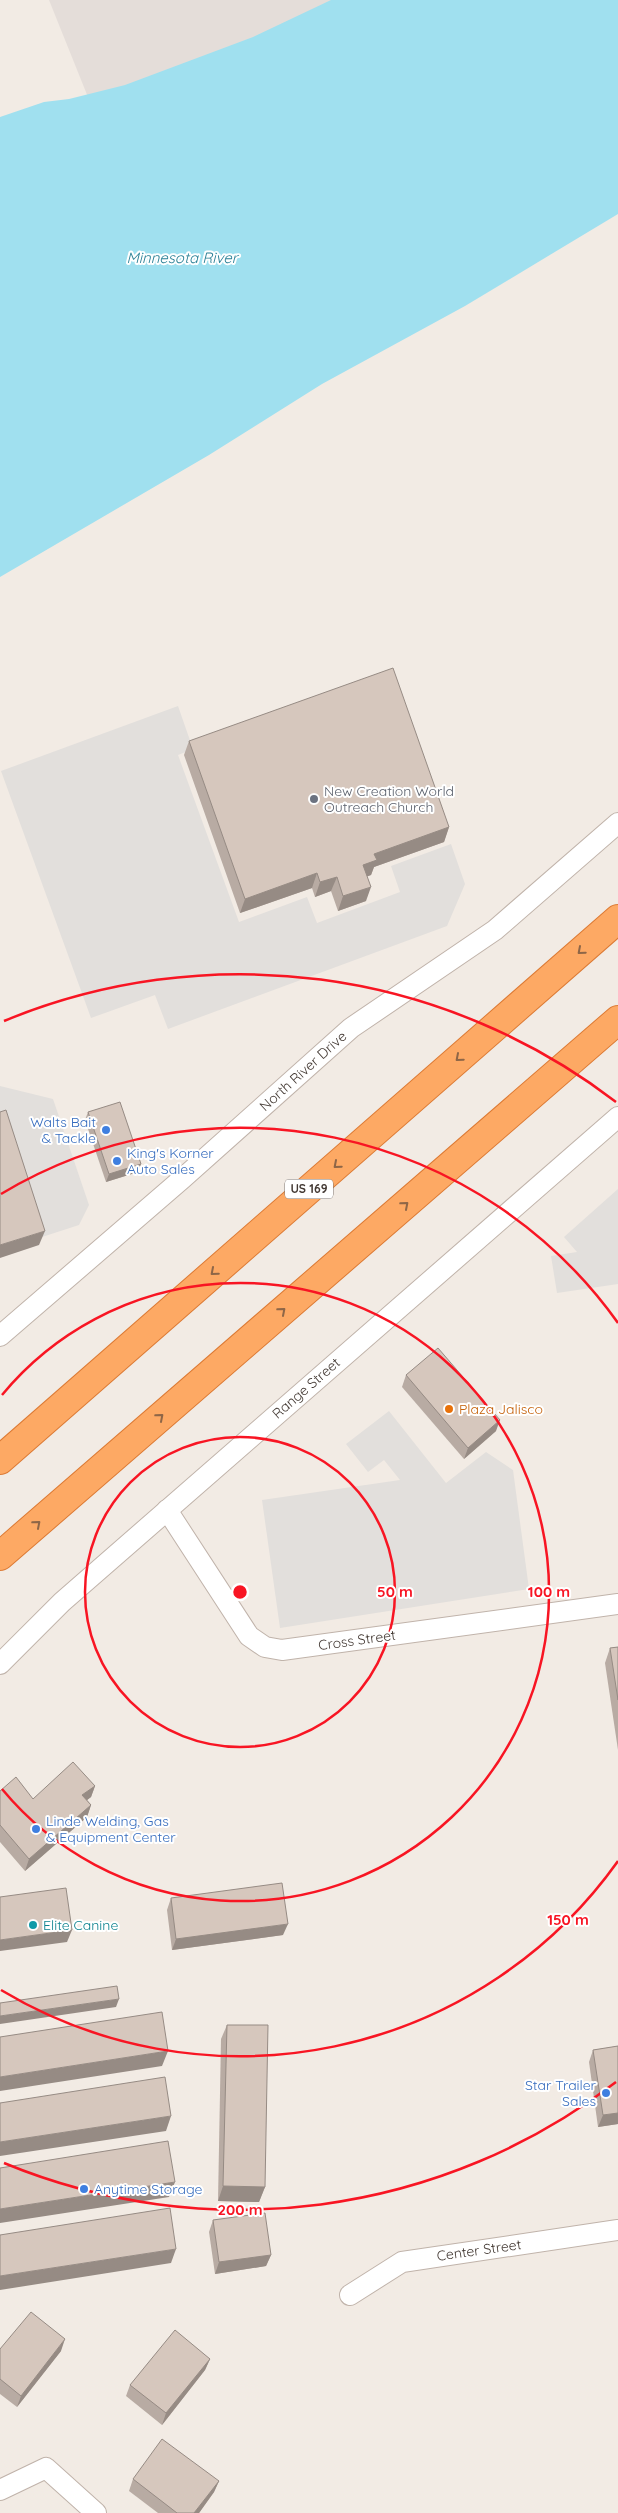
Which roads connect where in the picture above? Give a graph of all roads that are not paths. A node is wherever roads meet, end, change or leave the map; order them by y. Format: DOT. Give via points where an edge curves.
graph roads {
  1 [pos="618,823"];
  2 [pos="618,919"];
  3 [pos="618,1020"];
  4 [pos="618,1117"];
  5 [pos="0,1335"];
  6 [pos="0,1460"];
  7 [pos="167,1510"];
  8 [pos="0,1556"];
  9 [pos="618,1604"];
  10 [pos="0,1664"];
  11 [pos="618,2230"];
  12 [pos="350,2296"];
  13 [pos="0,2490"];
  14 [pos="96,2513"];
  1 -- 5 [label="street, North River Drive" via="495,930 351,1028"];
  2 -- 6 [label="highway, US 169, one-way"];
  8 -- 3 [label="highway, one-way"];
  4 -- 7 [label="street, Range Street"];
  7 -- 9 [label="street, Cross Street" via="249,1636 264,1647 282,1650"];
  7 -- 10 [label="street, Range Street" via="62,1602"];
  11 -- 12 [label="street, Center Street" via="402,2262"];
  13 -- 14 [label="street" via="46,2468"];
}
